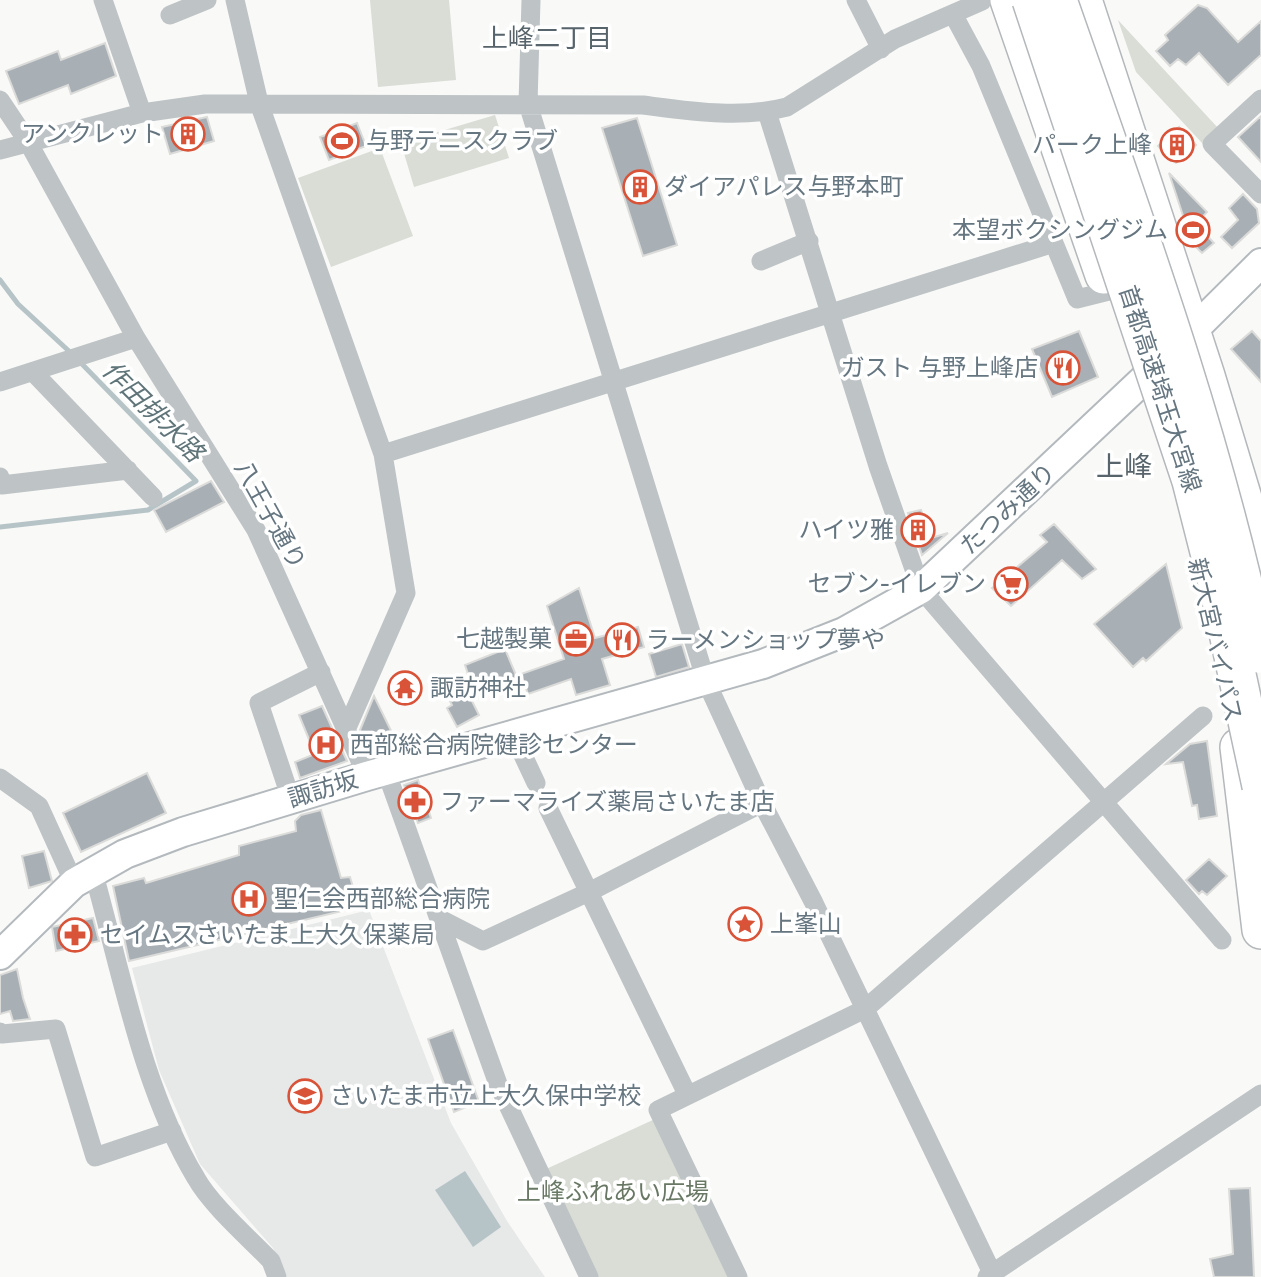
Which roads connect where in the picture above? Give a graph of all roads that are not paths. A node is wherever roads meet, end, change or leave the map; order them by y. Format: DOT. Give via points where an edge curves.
graph roads {
  1 [pos="103,0"];
  2 [pos="207,0"];
  3 [pos="235,0"];
  4 [pos="531,0"];
  5 [pos="856,0"];
  6 [pos="1009,0"];
  7 [pos="1031,0"];
  8 [pos="1058,0"];
  9 [pos="1083,0"];
  10 [pos="982,1"];
  11 [pos="953,14"];
  12 [pos="170,15"];
  13 [pos="880,50"];
  14 [pos="1261,99"];
  15 [pos="0,100"];
  16 [pos="259,103"];
  17 [pos="528,104"];
  18 [pos="767,112"];
  19 [pos="142,113"];
  20 [pos="28,142"];
  21 [pos="0,150"];
  22 [pos="1261,194"];
  23 [pos="809,241"];
  24 [pos="1054,243"];
  25 [pos="761,261"];
  26 [pos="1261,263"];
  27 [pos="1109,291"];
  28 [pos="831,313"];
  29 [pos="1192,333"];
  30 [pos="136,338"];
  31 [pos="34,373"];
  32 [pos="613,381"];
  33 [pos="0,382"];
  34 [pos="1141,383"];
  35 [pos="383,454"];
  36 [pos="128,470"];
  37 [pos="0,477"];
  38 [pos="153,497"];
  39 [pos="1261,558"];
  40 [pos="921,589"];
  41 [pos="1261,663"];
  42 [pos="321,672"];
  43 [pos="706,681"];
  44 [pos="1203,716"];
  45 [pos="346,730"];
  46 [pos="514,736"];
  47 [pos="376,773"];
  48 [pos="0,778"];
  49 [pos="536,783"];
  50 [pos="1261,786"];
  51 [pos="291,799"];
  52 [pos="762,803"];
  53 [pos="1103,804"];
  54 [pos="548,808"];
  55 [pos="84,877"];
  56 [pos="589,892"];
  57 [pos="442,920"];
  58 [pos="1261,930"];
  59 [pos="1222,940"];
  60 [pos="0,955"];
  61 [pos="865,1009"];
  62 [pos="0,1032"];
  63 [pos="687,1094"];
  64 [pos="1261,1094"];
  65 [pos="172,1131"];
  66 [pos="991,1276"];
  67 [pos="277,1277"];
  68 [pos="589,1277"];
  69 [pos="738,1277"];
  1 -- 19 [label="street"];
  2 -- 12 [label="street"];
  3 -- 16 [label="street"];
  4 -- 17 [label="street"];
  5 -- 13 [label="street"];
  6 -- 27 [label="highway, 新大宮バイパス"];
  7 -- 50 [label="highway, 首都高速埼玉大宮線, bridge" via="1191,481"];
  8 -- 41 [label="highway, 首都高速埼玉大宮線, bridge" via="1181,359 1244,582"];
  9 -- 29 [label="highway"];
  10 -- 11 [label="street"];
  11 -- 13 [label="street"];
  11 -- 24 [label="street" via="981,66"];
  13 -- 18 [label="street" via="787,107"];
  14 -- 22 [label="street" via="1212,144"];
  15 -- 20 [label="street, 八王子通り"];
  16 -- 17 [label="street"];
  16 -- 19 [label="street" via="205,104"];
  16 -- 35 [label="street"];
  17 -- 18 [label="street"];
  17 -- 32 [label="street"];
  18 -- 23 [label="street"];
  19 -- 20 [label="street"];
  20 -- 21 [label="street"];
  20 -- 30 [label="street, 八王子通り"];
  23 -- 25 [label="street"];
  23 -- 28 [label="street"];
  24 -- 27 [label="street" via="1077,299"];
  24 -- 28 [label="street"];
  26 -- 29 [label="main road, たつみ通り"];
  27 -- 34 [label="highway, 新大宮バイパス"];
  28 -- 32 [label="street"];
  28 -- 40 [label="street"];
  29 -- 34 [label="main road, たつみ通り"];
  29 -- 39 [label="highway"];
  30 -- 31 [label="street"];
  30 -- 42 [label="street, 八王子通り" via="256,530"];
  31 -- 33 [label="street"];
  31 -- 36 [label="street"];
  32 -- 35 [label="street"];
  32 -- 43 [label="street"];
  34 -- 40 [label="main road, たつみ通り"];
  34 -- 58 [label="highway, 新大宮バイパス" via="1211,599 1244,773"];
  35 -- 45 [label="street" via="406,593"];
  36 -- 37 [label="street" via="2,485"];
  36 -- 38 [label="street"];
  40 -- 43 [label="main road, たつみ通り" via="815,645"];
  40 -- 53 [label="street"];
  42 -- 45 [label="street, 八王子通り"];
  42 -- 51 [label="street" via="259,703"];
  43 -- 46 [label="main road, 諏訪坂"];
  43 -- 52 [label="street"];
  44 -- 53 [label="street"];
  45 -- 47 [label="street, 八王子通り"];
  46 -- 47 [label="main road, 諏訪坂"];
  46 -- 49 [label="street"];
  47 -- 51 [label="main road, 諏訪坂"];
  47 -- 57 [label="street, 八王子通り"];
  48 -- 55 [label="street" via="39,806"];
  51 -- 55 [label="main road, 諏訪坂" via="183,832 125,854"];
  52 -- 56 [label="street"];
  52 -- 61 [label="street"];
  53 -- 59 [label="street"];
  53 -- 61 [label="street"];
  54 -- 56 [label="street"];
  55 -- 60 [label="main road, 諏訪坂"];
  55 -- 65 [label="street"];
  56 -- 57 [label="street" via="483,941"];
  56 -- 63 [label="street"];
  57 -- 68 [label="street, 八王子通り" via="498,1084"];
  61 -- 63 [label="street"];
  61 -- 66 [label="street"];
  62 -- 65 [label="street" via="56,1029 95,1157"];
  63 -- 69 [label="street" via="658,1110"];
  64 -- 66 [label="street"];
  65 -- 67 [label="street" via="197,1180 271,1261"];
}
